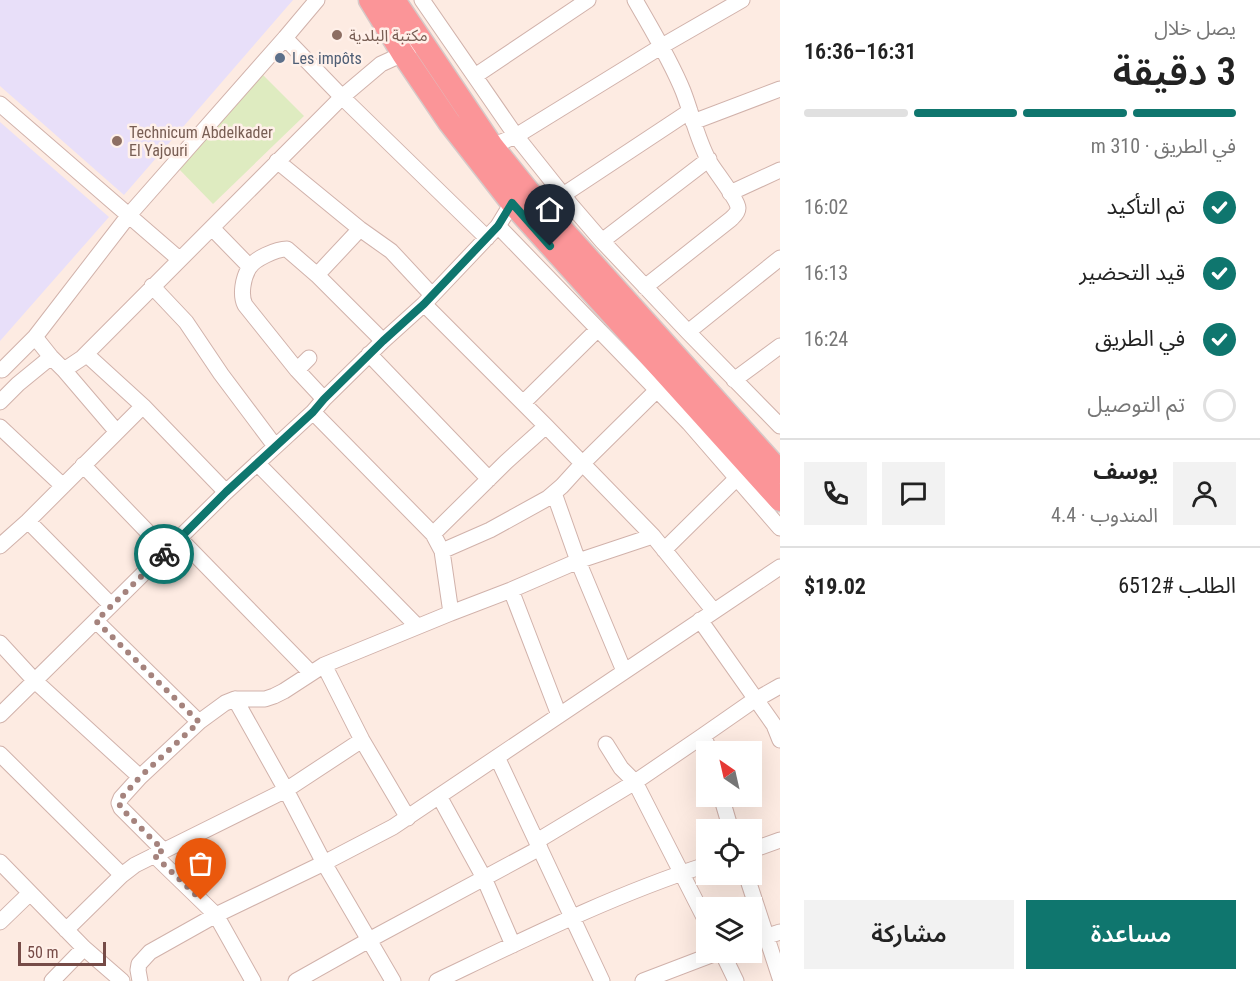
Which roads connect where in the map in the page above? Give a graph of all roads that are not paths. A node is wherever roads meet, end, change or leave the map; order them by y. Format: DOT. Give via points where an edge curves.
graph roads {
  1 [pos="317,0"];
  2 [pos="370,0"];
  3 [pos="394,0"];
  4 [pos="422,0"];
  5 [pos="588,0"];
  6 [pos="635,0"];
  7 [pos="742,0"];
  8 [pos="285,38"];
  9 [pos="406,38"];
  10 [pos="662,46"];
  11 [pos="381,64"];
  12 [pos="475,76"];
  13 [pos="780,89"];
  14 [pos="342,97"];
  15 [pos="0,104"];
  16 [pos="692,116"];
  17 [pos="516,136"];
  18 [pos="492,146"];
  19 [pos="709,159"];
  20 [pos="278,161"];
  21 [pos="780,170"];
  22 [pos="730,193"];
  23 [pos="563,195"];
  24 [pos="512,203"];
  25 [pos="129,215"];
  26 [pos="498,226"];
  27 [pos="212,228"];
  28 [pos="360,229"];
  29 [pos="487,238"];
  30 [pos="602,241"];
  31 [pos="780,258"];
  32 [pos="179,259"];
  33 [pos="564,261"];
  34 [pos="249,266"];
  35 [pos="317,275"];
  36 [pos="552,282"];
  37 [pos="152,286"];
  38 [pos="645,287"];
  39 [pos="428,299"];
  40 [pos="598,330"];
  41 [pos="688,332"];
  42 [pos="35,337"];
  43 [pos="383,341"];
  44 [pos="780,346"];
  45 [pos="86,354"];
  46 [pos="369,354"];
  47 [pos="51,357"];
  48 [pos="309,358"];
  49 [pos="1,369"];
  50 [pos="64,370"];
  51 [pos="297,370"];
  52 [pos="734,380"];
  53 [pos="661,381"];
  54 [pos="18,384"];
  55 [pos="324,399"];
  56 [pos="0,402"];
  57 [pos="523,403"];
  58 [pos="142,406"];
  59 [pos="313,412"];
  60 [pos="546,426"];
  61 [pos="780,426"];
  62 [pos="0,427"];
  63 [pos="117,432"];
  64 [pos="275,446"];
  65 [pos="257,463"];
  66 [pos="582,464"];
  67 [pos="84,465"];
  68 [pos="741,470"];
  69 [pos="780,472"];
  70 [pos="489,479"];
  71 [pos="63,486"];
  72 [pos="226,492"];
  73 [pos="554,493"];
  74 [pos="780,500"];
  75 [pos="28,520"];
  76 [pos="780,528"];
  77 [pos="433,534"];
  78 [pos="653,536"];
  79 [pos="3,537"];
  80 [pos="179,538"];
  81 [pos="664,550"];
  82 [pos="166,551"];
  83 [pos="442,551"];
  84 [pos="578,561"];
  85 [pos="780,567"];
  86 [pos="511,590"];
  87 [pos="111,605"];
  88 [pos="713,610"];
  89 [pos="451,613"];
  90 [pos="700,620"];
  91 [pos="96,621"];
  92 [pos="417,626"];
  93 [pos="0,643"];
  94 [pos="317,669"];
  95 [pos="624,671"];
  96 [pos="35,681"];
  97 [pos="780,686"];
  98 [pos="235,699"];
  99 [pos="756,700"];
  100 [pos="0,715"];
  101 [pos="559,715"];
  102 [pos="199,722"];
  103 [pos="704,735"];
  104 [pos="362,740"];
  105 [pos="780,740"];
  106 [pos="706,741"];
  107 [pos="606,744"];
  108 [pos="0,754"];
  109 [pos="497,757"];
  110 [pos="140,777"];
  111 [pos="635,782"];
  112 [pos="286,790"];
  113 [pos="439,796"];
  114 [pos="408,818"];
  115 [pos="780,840"];
  116 [pos="538,845"];
  117 [pos="762,846"];
  118 [pos="159,853"];
  119 [pos="0,862"];
  120 [pos="324,863"];
  121 [pos="696,868"];
  122 [pos="682,873"];
  123 [pos="122,875"];
  124 [pos="484,878"];
  125 [pos="750,885"];
  126 [pos="30,893"];
  127 [pos="696,901"];
  128 [pos="216,915"];
  129 [pos="572,917"];
  130 [pos="0,922"];
  131 [pos="66,930"];
  132 [pos="766,936"];
  133 [pos="369,939"];
  134 [pos="513,945"];
  135 [pos="84,948"];
  136 [pos="696,961"];
  137 [pos="727,963"];
  138 [pos="780,978"];
  139 [pos="52,981"];
  140 [pos="122,981"];
  141 [pos="140,981"];
  142 [pos="253,981"];
  143 [pos="296,981"];
  144 [pos="393,981"];
  145 [pos="437,981"];
  146 [pos="603,981"];
  147 [pos="643,981"];
  148 [pos="736,981"];
  1 -- 8 [label="street"];
  2 -- 9 [label="highway"];
  3 -- 9 [label="highway"];
  4 -- 12 [label="street"];
  5 -- 12 [label="street"];
  6 -- 10 [label="street"];
  7 -- 10 [label="street"];
  8 -- 14 [label="street"];
  8 -- 25 [label="street"];
  9 -- 11 [label="street"];
  9 -- 11 [label="street"];
  9 -- 18 [label="highway"];
  9 -- 24 [label="highway" via="449,122"];
  10 -- 16 [label="street"];
  10 -- 17 [label="street"];
  11 -- 14 [label="street"];
  12 -- 17 [label="street"];
  13 -- 16 [label="street"];
  14 -- 20 [label="street"];
  14 -- 29 [label="street"];
  15 -- 25 [label="street"];
  16 -- 19 [label="street"];
  16 -- 23 [label="street"];
  17 -- 18 [label="street"];
  17 -- 23 [label="street"];
  18 -- 69 [label="highway" via="533,197"];
  19 -- 22 [label="street"];
  19 -- 30 [label="street"];
  20 -- 27 [label="street"];
  20 -- 28 [label="street"];
  21 -- 22 [label="street"];
  22 -- 38 [label="street" via="738,212"];
  23 -- 30 [label="street"];
  24 -- 26 [label="street"];
  24 -- 33 [label="highway"];
  25 -- 32 [label="street"];
  25 -- 42 [label="street"];
  26 -- 29 [label="street"];
  26 -- 36 [label="street"];
  27 -- 32 [label="street"];
  27 -- 34 [label="street"];
  28 -- 35 [label="street"];
  28 -- 39 [label="street" via="391,251"];
  29 -- 39 [label="street"];
  30 -- 38 [label="street"];
  31 -- 41 [label="street"];
  32 -- 37 [label="street"];
  33 -- 36 [label="street"];
  33 -- 53 [label="highway"];
  34 -- 35 [label="street" via="270,253 287,249"];
  34 -- 51 [label="street" via="242,299"];
  35 -- 43 [label="street"];
  36 -- 40 [label="street"];
  37 -- 45 [label="street"];
  37 -- 64 [label="street" via="186,322"];
  38 -- 41 [label="street"];
  39 -- 43 [label="street"];
  39 -- 57 [label="street"];
  40 -- 53 [label="street"];
  40 -- 57 [label="street"];
  41 -- 52 [label="street"];
  42 -- 47 [label="street"];
  42 -- 49 [label="street"];
  43 -- 46 [label="street"];
  44 -- 52 [label="street"];
  45 -- 50 [label="street"];
  45 -- 58 [label="street"];
  46 -- 55 [label="street"];
  46 -- 70 [label="street"];
  47 -- 50 [label="street"];
  47 -- 54 [label="street"];
  48 -- 51 [label="street"];
  49 -- 54 [label="street"];
  50 -- 63 [label="street"];
  51 -- 55 [label="street"];
  52 -- 61 [label="street"];
  53 -- 66 [label="street"];
  53 -- 68 [label="highway"];
  54 -- 56 [label="street"];
  55 -- 59 [label="street"];
  57 -- 60 [label="street"];
  58 -- 63 [label="street"];
  58 -- 72 [label="street"];
  59 -- 64 [label="street"];
  59 -- 77 [label="street"];
  60 -- 66 [label="street"];
  60 -- 70 [label="street"];
  62 -- 71 [label="street"];
  63 -- 67 [label="street"];
  64 -- 65 [label="street"];
  65 -- 72 [label="street"];
  65 -- 92 [label="street"];
  66 -- 73 [label="street"];
  66 -- 78 [label="street"];
  67 -- 71 [label="street"];
  67 -- 82 [label="street"];
  68 -- 74 [label="highway"];
  68 -- 76 [label="street"];
  68 -- 81 [label="street"];
  70 -- 77 [label="street"];
  71 -- 75 [label="street"];
  72 -- 80 [label="street"];
  73 -- 83 [label="street" via="500,525"];
  73 -- 84 [label="street"];
  75 -- 79 [label="street"];
  75 -- 87 [label="street"];
  77 -- 83 [label="street"];
  78 -- 81 [label="street"];
  78 -- 84 [label="street"];
  80 -- 82 [label="street"];
  80 -- 94 [label="street"];
  81 -- 88 [label="street"];
  82 -- 87 [label="street"];
  83 -- 89 [label="street"];
  84 -- 86 [label="street"];
  84 -- 95 [label="street"];
  85 -- 88 [label="street"];
  86 -- 89 [label="street"];
  86 -- 101 [label="street"];
  87 -- 91 [label="street"];
  88 -- 90 [label="street"];
  89 -- 92 [label="street"];
  90 -- 95 [label="street"];
  90 -- 99 [label="street"];
  91 -- 96 [label="street"];
  91 -- 102 [label="street"];
  92 -- 94 [label="street"];
  93 -- 96 [label="street"];
  94 -- 98 [label="street" via="274,696"];
  94 -- 104 [label="street"];
  95 -- 101 [label="street"];
  96 -- 100 [label="street"];
  96 -- 110 [label="street"];
  97 -- 99 [label="street"];
  98 -- 102 [label="street"];
  98 -- 112 [label="street"];
  99 -- 103 [label="street"];
  99 -- 105 [label="street"];
  101 -- 109 [label="street"];
  102 -- 110 [label="street"];
  103 -- 106 [label="street"];
  103 -- 111 [label="street"];
  104 -- 112 [label="street"];
  104 -- 114 [label="street"];
  107 -- 111 [label="street"];
  108 -- 123 [label="street"];
  109 -- 113 [label="street"];
  109 -- 116 [label="street"];
  110 -- 118 [label="street" via="119,803"];
  111 -- 116 [label="street"];
  111 -- 122 [label="street"];
  112 -- 118 [label="street"];
  112 -- 120 [label="street"];
  113 -- 114 [label="street"];
  113 -- 124 [label="street"];
  114 -- 120 [label="street"];
  115 -- 117 [label="street"];
  116 -- 124 [label="street"];
  116 -- 129 [label="street"];
  118 -- 123 [label="street"];
  118 -- 128 [label="street"];
  119 -- 126 [label="street"];
  120 -- 128 [label="street"];
  120 -- 133 [label="street"];
  121 -- 122 [label="street"];
  122 -- 127 [label="street"];
  122 -- 129 [label="street"];
  123 -- 131 [label="street"];
  124 -- 133 [label="street"];
  124 -- 134 [label="street"];
  125 -- 132 [label="street"];
  126 -- 130 [label="street"];
  126 -- 131 [label="street"];
  128 -- 141 [label="street" via="150,952 139,964"];
  128 -- 142 [label="street"];
  129 -- 134 [label="street"];
  129 -- 146 [label="street"];
  131 -- 135 [label="street"];
  132 -- 138 [label="street"];
  133 -- 143 [label="street"];
  133 -- 144 [label="street"];
  134 -- 145 [label="street"];
  135 -- 139 [label="street"];
  135 -- 140 [label="street"];
  136 -- 147 [label="street"];
  137 -- 148 [label="street"];
}
